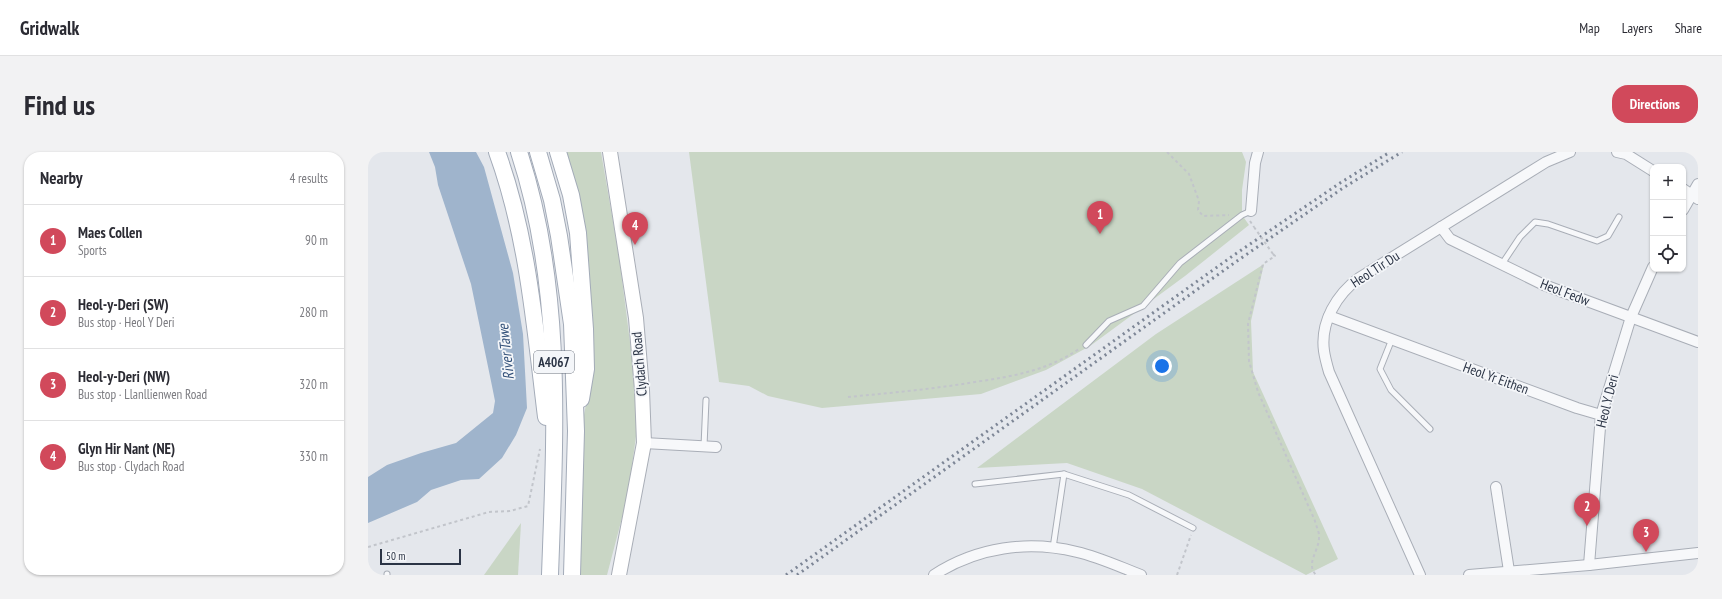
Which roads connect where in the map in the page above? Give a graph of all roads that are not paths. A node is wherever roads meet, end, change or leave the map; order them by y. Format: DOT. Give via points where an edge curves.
graph roads {
  1 [pos="497,152"];
  2 [pos="519,152"];
  3 [pos="538,152"];
  4 [pos="558,152"];
  5 [pos="610,152"];
  6 [pos="1258,152"];
  7 [pos="1570,152"];
  8 [pos="1617,152"];
  9 [pos="1650,169"];
  10 [pos="1698,184"];
  11 [pos="1691,194"];
  12 [pos="1686,204"];
  13 [pos="1247,215"];
  14 [pos="1619,217"];
  15 [pos="1441,226"];
  16 [pos="1502,264"];
  17 [pos="1651,272"];
  18 [pos="1329,316"];
  19 [pos="1631,318"];
  20 [pos="1392,339"];
  21 [pos="1698,342"];
  22 [pos="1086,345"];
  23 [pos="706,400"];
  24 [pos="1601,415"];
  25 [pos="1430,429"];
  26 [pos="576,431"];
  27 [pos="644,443"];
  28 [pos="704,446"];
  29 [pos="716,447"];
  30 [pos="553,474"];
  31 [pos="1064,474"];
  32 [pos="975,484"];
  33 [pos="1496,487"];
  34 [pos="1193,528"];
  35 [pos="1054,548"];
  36 [pos="1698,553"];
  37 [pos="1589,565"];
  38 [pos="1509,571"];
  39 [pos="1120,572"];
  40 [pos="550,575"];
  41 [pos="572,575"];
  42 [pos="619,575"];
  43 [pos="934,575"];
  44 [pos="1140,575"];
  45 [pos="1420,575"];
  46 [pos="1469,575"];
  1 -- 30 [label="main road" via="514,211 530,289"];
  2 -- 30 [label="main road, A4067" via="533,205 548,285 555,384"];
  3 -- 26 [label="main road, A4067" via="552,200 570,309"];
  4 -- 26 [label="main road" via="571,195 578,233 585,329 586,369"];
  5 -- 27 [label="main road, Clydach Road" via="636,318"];
  6 -- 13 [label="street"];
  7 -- 15 [label="street, Heol Tir Du" via="1546,162"];
  8 -- 9 [label="street" via="1626,154"];
  10 -- 11 [label="street"];
  11 -- 12 [label="street"];
  13 -- 22 [label="lane" via="1180,263 1143,306 1109,321"];
  14 -- 16 [label="lane" via="1608,236 1597,242 1548,224 1535,222 1520,237"];
  15 -- 16 [label="street, Heol Fedw" via="1450,239"];
  15 -- 18 [label="street, Heol Tir Du" via="1346,287"];
  16 -- 19 [label="street, Heol Fedw" via="1544,285"];
  17 -- 19 [label="street, Heol Y Deri"];
  18 -- 20 [label="street, Heol Yr Eithen"];
  18 -- 45 [label="street, Heol Tir Du" via="1324,331 1324,350 1329,372"];
  19 -- 21 [label="street, Heol Fedw"];
  19 -- 24 [label="street, Heol Y Deri"];
  20 -- 24 [label="street, Heol Yr Eithen"];
  20 -- 25 [label="lane" via="1380,369 1391,390"];
  23 -- 28 [label="lane"];
  24 -- 37 [label="street, Heol Y Deri"];
  26 -- 41 [label="main road, A4067"];
  27 -- 28 [label="street"];
  27 -- 42 [label="main road, Clydach Road"];
  28 -- 29 [label="street"];
  30 -- 40 [label="main road, A4067"];
  31 -- 32 [label="lane"];
  31 -- 34 [label="lane" via="1129,495"];
  31 -- 35 [label="lane"];
  33 -- 38 [label="street"];
  35 -- 39 [label="street" via="1079,552"];
  35 -- 43 [label="street" via="1026,546 982,552"];
  36 -- 37 [label="street"];
  37 -- 38 [label="street"];
  38 -- 46 [label="street"];
  39 -- 44 [label="street"];
}
